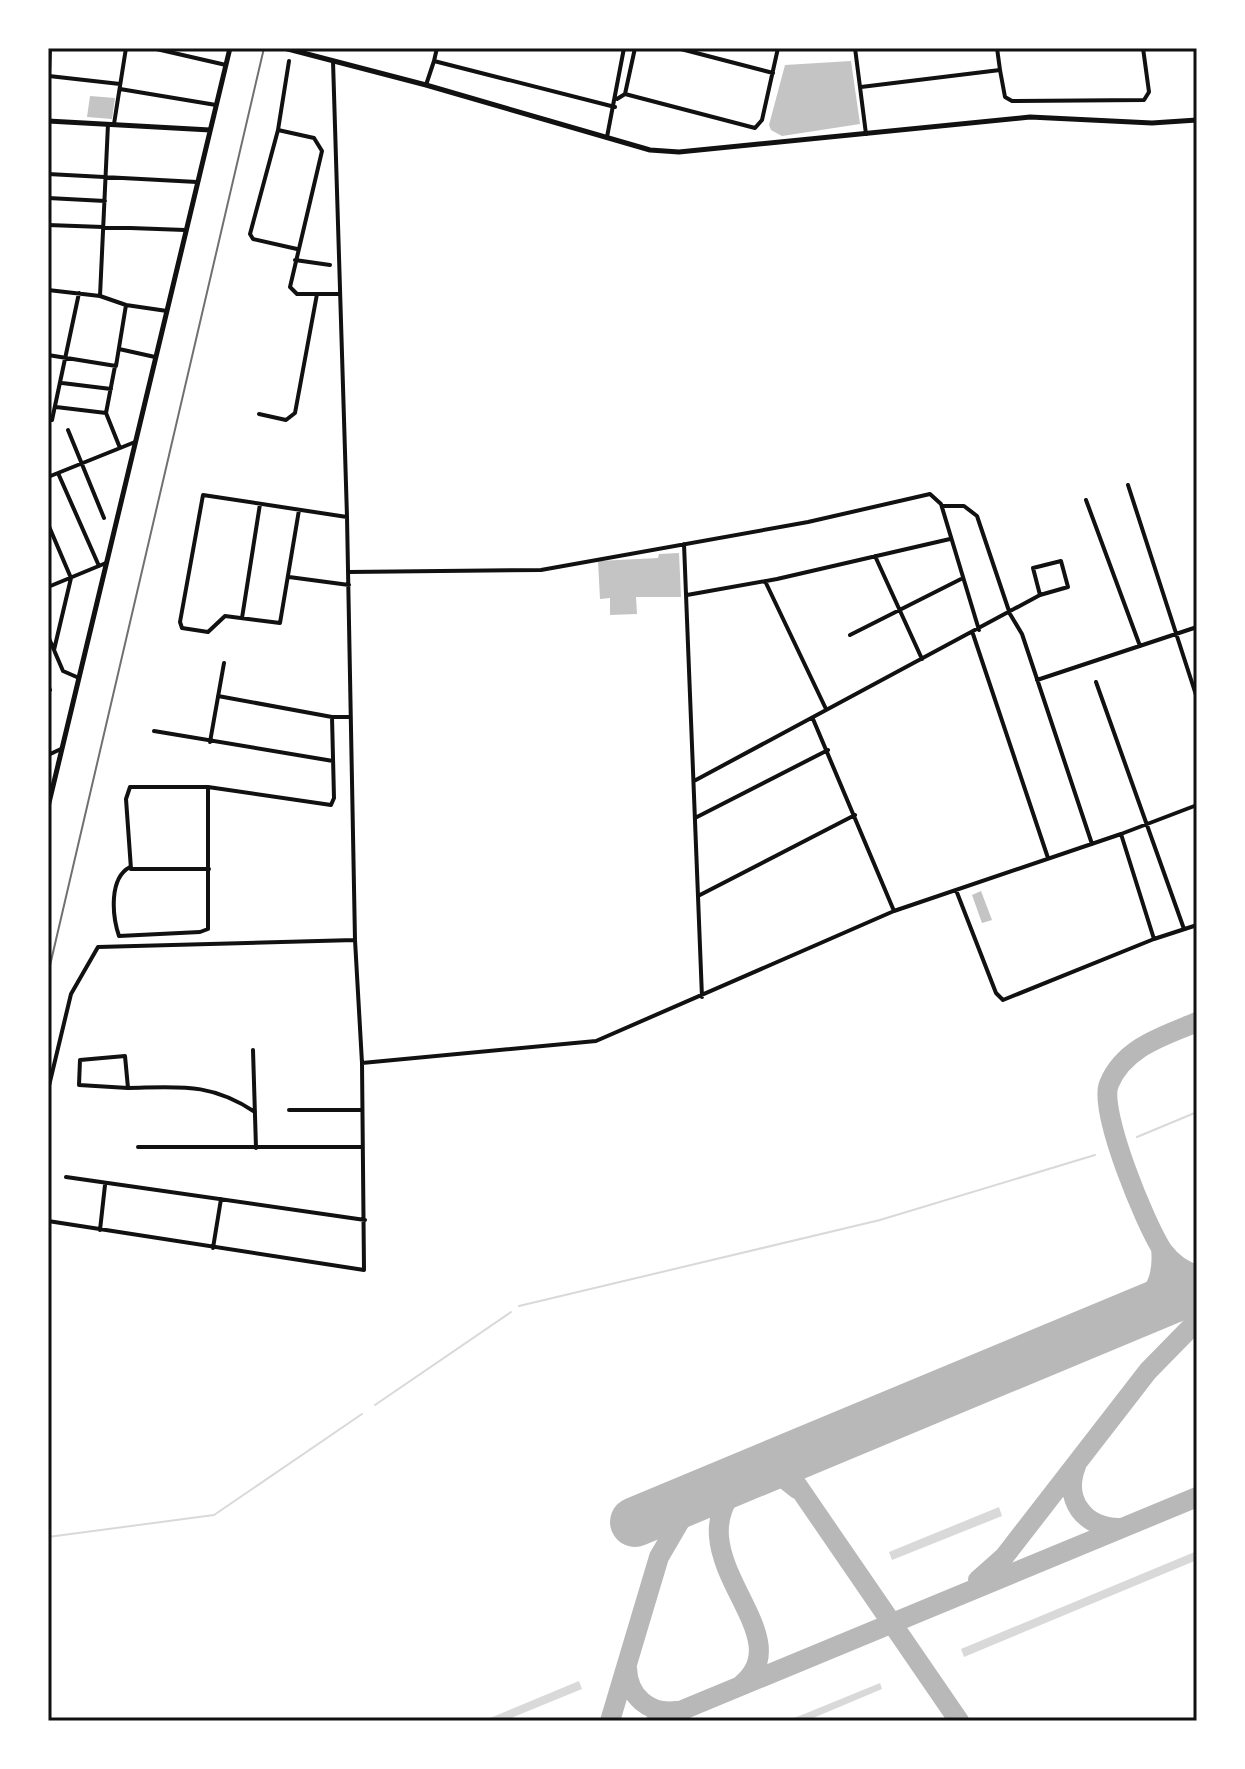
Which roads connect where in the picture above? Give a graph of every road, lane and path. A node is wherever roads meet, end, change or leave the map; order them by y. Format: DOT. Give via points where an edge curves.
graph roads {
  1 [pos="50,48"];
  2 [pos="126,48"];
  3 [pos="152,48"];
  4 [pos="230,48"];
  5 [pos="284,48"];
  6 [pos="437,48"];
  7 [pos="624,48"];
  8 [pos="635,48"];
  9 [pos="677,48"];
  10 [pos="778,48"];
  11 [pos="855,48"];
  12 [pos="997,48"];
  13 [pos="1143,48"];
  14 [pos="289,61"];
  15 [pos="333,61"];
  16 [pos="434,61"];
  17 [pos="226,65"];
  18 [pos="1000,70"];
  19 [pos="773,73"];
  20 [pos="49,76"];
  21 [pos="426,85"];
  22 [pos="120,86"];
  23 [pos="861,87"];
  24 [pos="625,94"];
  25 [pos="617,99"];
  26 [pos="48,101"];
  27 [pos="216,105"];
  28 [pos="615,107"];
  29 [pos="1197,120"];
  30 [pos="48,121"];
  31 [pos="111,124"];
  32 [pos="210,130"];
  33 [pos="278,130"];
  34 [pos="866,134"];
  35 [pos="607,139"];
  36 [pos="48,174"];
  37 [pos="106,177"];
  38 [pos="198,182"];
  39 [pos="48,198"];
  40 [pos="105,201"];
  41 [pos="48,225"];
  42 [pos="103,227"];
  43 [pos="186,230"];
  44 [pos="297,249"];
  45 [pos="295,260"];
  46 [pos="330,265"];
  47 [pos="48,290"];
  48 [pos="79,293"];
  49 [pos="317,294"];
  50 [pos="339,294"];
  51 [pos="100,296"];
  52 [pos="126,305"];
  53 [pos="167,311"];
  54 [pos="119,349"];
  55 [pos="48,355"];
  56 [pos="156,357"];
  57 [pos="67,358"];
  58 [pos="115,366"];
  59 [pos="62,383"];
  60 [pos="111,389"];
  61 [pos="56,407"];
  62 [pos="106,413"];
  63 [pos="259,414"];
  64 [pos="52,420"];
  65 [pos="68,430"];
  66 [pos="135,442"];
  67 [pos="120,448"];
  68 [pos="82,464"];
  69 [pos="58,473"];
  70 [pos="48,477"];
  71 [pos="1128,485"];
  72 [pos="1086,500"];
  73 [pos="260,504"];
  74 [pos="942,506"];
  75 [pos="299,510"];
  76 [pos="347,517"];
  77 [pos="104,518"];
  78 [pos="48,524"];
  79 [pos="951,539"];
  80 [pos="684,544"];
  81 [pos="875,556"];
  82 [pos="106,563"];
  83 [pos="99,566"];
  84 [pos="348,572"];
  85 [pos="289,577"];
  86 [pos="71,578"];
  87 [pos="961,579"];
  88 [pos="765,581"];
  89 [pos="349,585"];
  90 [pos="48,586"];
  91 [pos="687,595"];
  92 [pos="1040,595"];
  93 [pos="899,611"];
  94 [pos="1010,614"];
  95 [pos="242,618"];
  96 [pos="1197,627"];
  97 [pos="976,632"];
  98 [pos="1178,634"];
  99 [pos="850,635"];
  100 [pos="48,636"];
  101 [pos="1140,646"];
  102 [pos="54,650"];
  103 [pos="922,659"];
  104 [pos="224,663"];
  105 [pos="79,678"];
  106 [pos="1037,680"];
  107 [pos="1096,682"];
  108 [pos="1196,690"];
  109 [pos="218,696"];
  110 [pos="1197,698"];
  111 [pos="827,710"];
  112 [pos="332,717"];
  113 [pos="350,717"];
  114 [pos="813,719"];
  115 [pos="154,731"];
  116 [pos="210,742"];
  117 [pos="62,749"];
  118 [pos="828,750"];
  119 [pos="48,755"];
  120 [pos="333,761"];
  121 [pos="51,780"];
  122 [pos="694,781"];
  123 [pos="208,787"];
  124 [pos="1197,805"];
  125 [pos="48,807"];
  126 [pos="855,815"];
  127 [pos="695,818"];
  128 [pos="1149,823"];
  129 [pos="1121,834"];
  130 [pos="1092,844"];
  131 [pos="1048,858"];
  132 [pos="130,867"];
  133 [pos="209,869"];
  134 [pos="956,890"];
  135 [pos="698,896"];
  136 [pos="894,911"];
  137 [pos="1197,925"];
  138 [pos="1184,929"];
  139 [pos="1154,939"];
  140 [pos="355,940"];
  141 [pos="702,997"];
  142 [pos="253,1050"];
  143 [pos="362,1063"];
  144 [pos="128,1088"];
  145 [pos="48,1090"];
  146 [pos="289,1110"];
  147 [pos="362,1110"];
  148 [pos="255,1112"];
  149 [pos="138,1147"];
  150 [pos="363,1147"];
  151 [pos="256,1148"];
  152 [pos="66,1177"];
  153 [pos="105,1185"];
  154 [pos="221,1199"];
  155 [pos="365,1220"];
  156 [pos="48,1221"];
  157 [pos="100,1230"];
  158 [pos="213,1248"];
  1 -- 20 [label="street"];
  2 -- 22 [label="street"];
  3 -- 17 [label="street"];
  4 -- 17 [label="street"];
  5 -- 15 [label="street"];
  6 -- 16 [label="street"];
  7 -- 25 [label="street" via="614,90"];
  8 -- 24 [label="street"];
  9 -- 19 [label="street"];
  10 -- 19 [label="street"];
  11 -- 23 [label="street"];
  12 -- 18 [label="street"];
  13 -- 18 [label="street" via="1149,92 1144,100 1012,101 1005,97"];
  14 -- 33 [label="street"];
  15 -- 21 [label="street"];
  15 -- 50 [label="street"];
  16 -- 21 [label="street"];
  16 -- 28 [label="street"];
  17 -- 27 [label="street"];
  18 -- 23 [label="street"];
  19 -- 24 [label="street" via="762,120 755,128"];
  20 -- 22 [label="street"];
  20 -- 26 [label="street"];
  21 -- 35 [label="street"];
  22 -- 27 [label="street"];
  22 -- 31 [label="street"];
  23 -- 34 [label="street"];
  24 -- 25 [label="street"];
  25 -- 28 [label="street"];
  27 -- 32 [label="street"];
  28 -- 35 [label="street"];
  29 -- 34 [label="street" via="1030,117"];
  30 -- 31 [label="street"];
  31 -- 32 [label="street"];
  31 -- 37 [label="street"];
  32 -- 38 [label="street"];
  33 -- 44 [label="street" via="307,136 322,147"];
  33 -- 44 [label="street" via="251,236"];
  34 -- 35 [label="street" via="679,152"];
  36 -- 37 [label="street"];
  37 -- 38 [label="street"];
  37 -- 40 [label="street"];
  38 -- 43 [label="street"];
  39 -- 40 [label="street"];
  40 -- 42 [label="street"];
  41 -- 42 [label="street"];
  42 -- 43 [label="street"];
  42 -- 51 [label="street"];
  43 -- 53 [label="street"];
  44 -- 45 [label="street"];
  45 -- 46 [label="street"];
  45 -- 49 [label="street" via="292,291"];
  47 -- 48 [label="street"];
  48 -- 51 [label="street"];
  48 -- 57 [label="street"];
  49 -- 50 [label="street"];
  49 -- 63 [label="street" via="295,413 286,420"];
  50 -- 76 [label="street"];
  51 -- 52 [label="street"];
  52 -- 53 [label="street"];
  52 -- 54 [label="street"];
  53 -- 56 [label="street"];
  54 -- 56 [label="street"];
  54 -- 58 [label="street"];
  55 -- 57 [label="street"];
  56 -- 66 [label="street"];
  57 -- 58 [label="street"];
  57 -- 59 [label="street"];
  58 -- 60 [label="street"];
  59 -- 60 [label="street"];
  59 -- 61 [label="street"];
  60 -- 62 [label="street"];
  61 -- 62 [label="street"];
  61 -- 64 [label="street"];
  62 -- 67 [label="street"];
  65 -- 68 [label="street"];
  66 -- 67 [label="street"];
  66 -- 82 [label="street"];
  67 -- 68 [label="street"];
  68 -- 69 [label="street"];
  68 -- 77 [label="street"];
  69 -- 70 [label="street"];
  69 -- 83 [label="street"];
  71 -- 98 [label="street"];
  72 -- 101 [label="street"];
  73 -- 75 [label="street"];
  73 -- 95 [label="street"];
  73 -- 95 [label="street" via="202,496 180,622 184,629 205,633 220,617"];
  74 -- 79 [label="street"];
  74 -- 80 [label="street" via="926,494"];
  74 -- 94 [label="street" via="964,506 975,513"];
  75 -- 76 [label="street"];
  75 -- 85 [label="street"];
  76 -- 84 [label="street"];
  78 -- 86 [label="street"];
  79 -- 81 [label="street"];
  79 -- 87 [label="street"];
  80 -- 84 [label="street" via="541,570"];
  80 -- 91 [label="street"];
  81 -- 88 [label="street"];
  81 -- 93 [label="street"];
  82 -- 83 [label="street"];
  82 -- 105 [label="street"];
  83 -- 86 [label="street"];
  84 -- 89 [label="street"];
  85 -- 89 [label="street"];
  85 -- 95 [label="street" via="280,623"];
  86 -- 90 [label="street"];
  86 -- 102 [label="street"];
  87 -- 93 [label="street"];
  87 -- 97 [label="street"];
  88 -- 91 [label="street"];
  88 -- 111 [label="street"];
  89 -- 113 [label="street"];
  91 -- 122 [label="street"];
  92 -- 92 [label="street" via="1068,587 1061,561 1033,568"];
  92 -- 94 [label="street"];
  93 -- 99 [label="street"];
  93 -- 103 [label="street"];
  94 -- 97 [label="street"];
  94 -- 106 [label="street"];
  96 -- 98 [label="street"];
  97 -- 103 [label="street"];
  97 -- 131 [label="street"];
  98 -- 101 [label="street"];
  98 -- 108 [label="street"];
  100 -- 102 [label="street"];
  101 -- 106 [label="street"];
  102 -- 105 [label="street" via="65,673"];
  103 -- 111 [label="street"];
  104 -- 109 [label="street"];
  105 -- 117 [label="street"];
  106 -- 130 [label="street"];
  107 -- 128 [label="street"];
  108 -- 110 [label="street"];
  109 -- 112 [label="street"];
  109 -- 116 [label="street"];
  111 -- 114 [label="street"];
  112 -- 113 [label="street"];
  112 -- 120 [label="street"];
  113 -- 140 [label="street"];
  114 -- 118 [label="street"];
  114 -- 122 [label="street"];
  115 -- 116 [label="street"];
  116 -- 120 [label="street"];
  117 -- 119 [label="street"];
  117 -- 121 [label="street"];
  118 -- 126 [label="street"];
  118 -- 127 [label="street"];
  120 -- 123 [label="street" via="331,805"];
  121 -- 125 [label="street"];
  122 -- 127 [label="street"];
  123 -- 132 [label="street" via="130,787"];
  123 -- 133 [label="street"];
  124 -- 128 [label="street"];
  126 -- 135 [label="street"];
  126 -- 136 [label="street"];
  127 -- 135 [label="street"];
  128 -- 129 [label="street"];
  128 -- 138 [label="street"];
  129 -- 130 [label="street"];
  129 -- 139 [label="street"];
  130 -- 131 [label="street"];
  131 -- 134 [label="street"];
  132 -- 133 [label="street"];
  132 -- 133 [label="street" via="115,884 120,937 207,930"];
  134 -- 136 [label="street"];
  134 -- 139 [label="street" via="1003,1000"];
  135 -- 141 [label="street"];
  136 -- 141 [label="street"];
  137 -- 138 [label="street"];
  138 -- 139 [label="street"];
  140 -- 143 [label="street"];
  140 -- 145 [label="street" via="98,947 71,994"];
  141 -- 143 [label="street" via="596,1041"];
  142 -- 148 [label="street"];
  143 -- 147 [label="street"];
  144 -- 144 [label="street" via="125,1056 80,1060 79,1085"];
  144 -- 148 [label="street" via="205,1088 231,1096"];
  146 -- 147 [label="street"];
  147 -- 150 [label="street"];
  148 -- 151 [label="street"];
  149 -- 151 [label="street"];
  150 -- 151 [label="street"];
  150 -- 155 [label="street"];
  152 -- 153 [label="street"];
  153 -- 154 [label="street"];
  153 -- 157 [label="street"];
  154 -- 155 [label="street"];
  154 -- 158 [label="street"];
  155 -- 158 [label="street" via="363,1271"];
  156 -- 157 [label="street"];
  157 -- 158 [label="street"];
}
